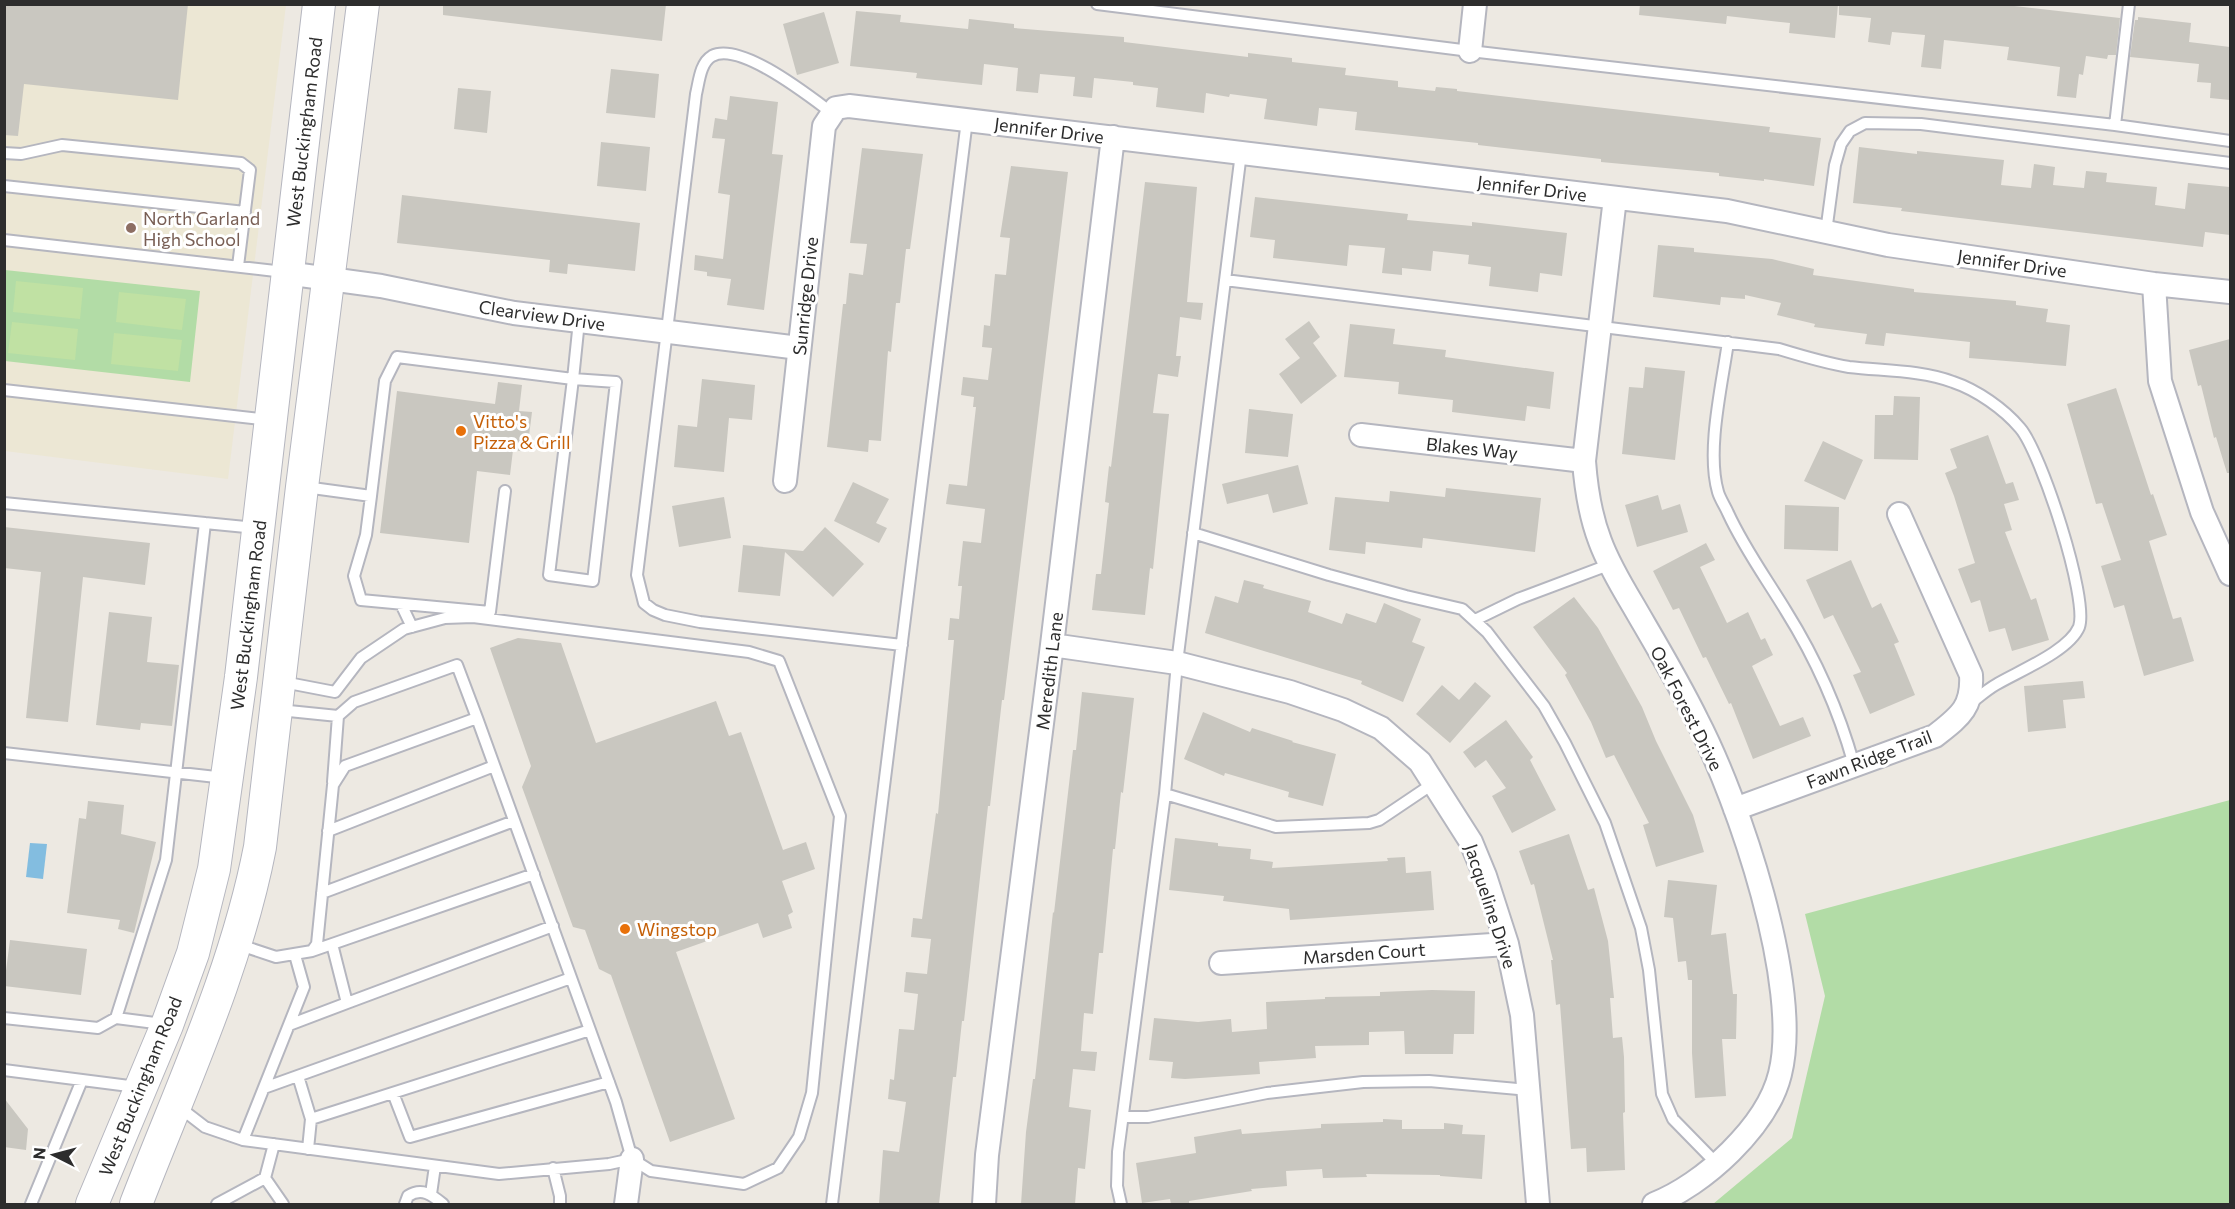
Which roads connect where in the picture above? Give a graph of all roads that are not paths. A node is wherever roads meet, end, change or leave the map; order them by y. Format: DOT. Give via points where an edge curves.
graph roads {
  1 [pos="319,4"];
  2 [pos="363,4"];
  3 [pos="1097,4"];
  4 [pos="1475,4"];
  5 [pos="2129,4"];
  6 [pos="1470,51"];
  7 [pos="832,113"];
  8 [pos="967,120"];
  9 [pos="2115,125"];
  10 [pos="1113,137"];
  11 [pos="2230,141"];
  12 [pos="4,153"];
  13 [pos="1241,153"];
  14 [pos="2230,163"];
  15 [pos="4,186"];
  16 [pos="1614,198"];
  17 [pos="245,212"];
  18 [pos="1826,232"];
  19 [pos="4,240"];
  20 [pos="238,266"];
  21 [pos="286,273"];
  22 [pos="329,279"];
  23 [pos="1225,280"];
  24 [pos="2154,284"];
  25 [pos="2230,292"];
  26 [pos="579,321"];
  27 [pos="1599,325"];
  28 [pos="665,332"];
  29 [pos="1728,342"];
  30 [pos="799,348"];
  31 [pos="573,379"];
  32 [pos="4,390"];
  33 [pos="269,420"];
  34 [pos="1361,435"];
  35 [pos="1584,461"];
  36 [pos="785,481"];
  37 [pos="302,487"];
  38 [pos="505,491"];
  39 [pos="370,496"];
  40 [pos="4,503"];
  41 [pos="1899,514"];
  42 [pos="205,523"];
  43 [pos="258,529"];
  44 [pos="1193,533"];
  45 [pos="1611,564"];
  46 [pos="2230,574"];
  47 [pos="401,604"];
  48 [pos="1475,620"];
  49 [pos="412,627"];
  50 [pos="902,645"];
  51 [pos="1052,645"];
  52 [pos="1177,663"];
  53 [pos="241,677"];
  54 [pos="278,696"];
  55 [pos="1968,705"];
  56 [pos="338,716"];
  57 [pos="477,718"];
  58 [pos="4,753"];
  59 [pos="1854,765"];
  60 [pos="495,766"];
  61 [pos="178,772"];
  62 [pos="228,778"];
  63 [pos="1434,782"];
  64 [pos="333,785"];
  65 [pos="1165,794"];
  66 [pos="1735,808"];
  67 [pos="514,821"];
  68 [pos="328,831"];
  69 [pos="534,874"];
  70 [pos="322,893"];
  71 [pos="553,926"];
  72 [pos="237,944"];
  73 [pos="332,944"];
  74 [pos="1507,944"];
  75 [pos="312,951"];
  76 [pos="295,955"];
  77 [pos="1221,963"];
  78 [pos="571,978"];
  79 [pos="347,1003"];
  80 [pos="116,1017"];
  81 [pos="4,1018"];
  82 [pos="167,1025"];
  83 [pos="289,1025"];
  84 [pos="590,1030"];
  85 [pos="4,1070"];
  86 [pos="298,1076"];
  87 [pos="82,1080"];
  88 [pos="609,1082"];
  89 [pos="140,1088"];
  90 [pos="264,1088"];
  91 [pos="1530,1090"];
  92 [pos="393,1093"];
  93 [pos="176,1105"];
  94 [pos="1123,1117"];
  95 [pos="311,1119"];
  96 [pos="243,1140"];
  97 [pos="274,1144"];
  98 [pos="308,1149"];
  99 [pos="632,1159"];
  100 [pos="1717,1164"];
  101 [pos="435,1166"];
  102 [pos="553,1168"];
  103 [pos="265,1178"];
  104 [pos="431,1194"];
  105 [pos="31,1204"];
  106 [pos="92,1204"];
  107 [pos="136,1204"];
  108 [pos="217,1204"];
  109 [pos="283,1204"];
  110 [pos="405,1204"];
  111 [pos="443,1204"];
  112 [pos="560,1204"];
  113 [pos="626,1204"];
  114 [pos="832,1204"];
  115 [pos="984,1204"];
  116 [pos="1121,1204"];
  117 [pos="1538,1204"];
  118 [pos="1654,1204"];
  1 -- 21 [label="main road, West Buckingham Road"];
  2 -- 22 [label="main road"];
  3 -- 6 [label="lane"];
  4 -- 6 [label="street"];
  5 -- 9 [label="lane"];
  6 -- 9 [label="lane"];
  7 -- 8 [label="street, Jennifer Drive" via="836,108 849,106"];
  7 -- 28 [label="lane" via="783,76 738,55 723,53 711,57 702,69 696,94"];
  7 -- 30 [label="street, Sunridge Drive" via="824,126"];
  8 -- 10 [label="street, Jennifer Drive"];
  8 -- 50 [label="lane"];
  9 -- 11 [label="lane"];
  10 -- 13 [label="street, Jennifer Drive"];
  10 -- 51 [label="street, Meredith Lane"];
  12 -- 17 [label="lane" via="21,154 62,145 241,163 250,170"];
  13 -- 16 [label="street, Jennifer Drive"];
  13 -- 23 [label="lane"];
  14 -- 18 [label="lane" via="1922,124 1865,123 1850,131 1841,144"];
  15 -- 17 [label="lane"];
  16 -- 18 [label="street, Jennifer Drive" via="1727,212"];
  16 -- 27 [label="street, Oak Forest Drive"];
  17 -- 20 [label="lane"];
  18 -- 24 [label="street, Jennifer Drive" via="1888,245"];
  19 -- 20 [label="lane"];
  20 -- 21 [label="lane"];
  21 -- 22 [label="street, Clearview Drive"];
  21 -- 33 [label="main road, West Buckingham Road"];
  22 -- 26 [label="street, Clearview Drive" via="513,313"];
  22 -- 37 [label="main road"];
  23 -- 27 [label="lane"];
  23 -- 44 [label="lane"];
  24 -- 25 [label="street, Jennifer Drive"];
  24 -- 46 [label="street" via="2160,381 2202,512"];
  26 -- 28 [label="street, Clearview Drive"];
  26 -- 31 [label="lane"];
  27 -- 29 [label="lane"];
  27 -- 35 [label="street, Oak Forest Drive"];
  28 -- 30 [label="street, Clearview Drive"];
  28 -- 50 [label="lane" via="637,575 644,603 665,615 700,622"];
  29 -- 55 [label="lane" via="1953,382 1974,391 2021,429 2039,461 2075,575 2081,611 2078,628 2068,642"];
  29 -- 59 [label="lane" via="1715,439 1718,493 1747,550 1811,655 1845,732"];
  30 -- 36 [label="street, Sunridge Drive"];
  31 -- 31 [label="lane" via="549,575 593,581 616,382"];
  31 -- 39 [label="lane" via="398,357 384,381"];
  32 -- 33 [label="lane"];
  33 -- 43 [label="main road, West Buckingham Road"];
  34 -- 35 [label="street, Blakes Way"];
  35 -- 45 [label="street, Oak Forest Drive" via="1590,506"];
  37 -- 39 [label="lane"];
  37 -- 54 [label="main road"];
  38 -- 47 [label="lane" via="490,612"];
  39 -- 47 [label="lane" via="366,535 354,576 361,600"];
  40 -- 42 [label="lane"];
  41 -- 55 [label="street" via="1971,675"];
  42 -- 43 [label="lane"];
  42 -- 61 [label="lane"];
  43 -- 53 [label="main road, West Buckingham Road"];
  44 -- 48 [label="lane" via="1329,575 1462,609"];
  44 -- 52 [label="lane"];
  45 -- 48 [label="lane" via="1518,599"];
  45 -- 66 [label="street, Oak Forest Drive" via="1698,722"];
  47 -- 49 [label="lane"];
  48 -- 100 [label="lane" via="1544,706 1605,823 1641,928 1662,1094 1673,1119"];
  49 -- 54 [label="lane" via="361,658 335,692"];
  49 -- 99 [label="lane" via="445,618 473,617 749,652 779,661 840,816 812,1093 799,1137 778,1168 744,1184 651,1171"];
  50 -- 114 [label="lane"];
  51 -- 52 [label="street, Jacqueline Drive"];
  51 -- 115 [label="street, Meredith Lane"];
  52 -- 63 [label="street, Jacqueline Drive" via="1343,710 1381,728 1420,762"];
  52 -- 65 [label="lane"];
  53 -- 54 [label="main road"];
  53 -- 62 [label="main road, West Buckingham Road"];
  54 -- 56 [label="lane"];
  54 -- 72 [label="main road" via="260,847"];
  55 -- 59 [label="street, Fawn Ridge Trail" via="1935,736"];
  56 -- 57 [label="lane" via="354,702 457,665"];
  56 -- 64 [label="lane"];
  57 -- 60 [label="lane"];
  57 -- 64 [label="lane" via="345,766"];
  58 -- 61 [label="lane"];
  59 -- 66 [label="street, Fawn Ridge Trail"];
  60 -- 67 [label="lane"];
  60 -- 68 [label="lane"];
  61 -- 62 [label="lane"];
  61 -- 80 [label="lane" via="166,860"];
  62 -- 82 [label="main road, West Buckingham Road" via="214,869 193,953"];
  63 -- 65 [label="lane" via="1369,823 1276,827"];
  63 -- 74 [label="street, Jacqueline Drive" via="1471,842"];
  64 -- 68 [label="lane"];
  65 -- 94 [label="lane"];
  66 -- 100 [label="street, Oak Forest Drive" via="1760,887 1786,1030 1774,1092 1743,1138"];
  67 -- 69 [label="lane"];
  67 -- 70 [label="lane"];
  68 -- 70 [label="lane"];
  69 -- 71 [label="lane"];
  69 -- 73 [label="lane"];
  70 -- 75 [label="lane" via="317,944"];
  71 -- 78 [label="lane"];
  71 -- 79 [label="lane"];
  72 -- 76 [label="lane" via="276,957"];
  72 -- 93 [label="main road"];
  73 -- 75 [label="lane"];
  73 -- 79 [label="lane"];
  74 -- 77 [label="street, Marsden Court"];
  74 -- 91 [label="street, Jacqueline Drive" via="1522,1015"];
  75 -- 76 [label="lane"];
  76 -- 83 [label="lane" via="304,987"];
  78 -- 84 [label="lane"];
  78 -- 86 [label="lane"];
  79 -- 83 [label="lane"];
  80 -- 81 [label="lane" via="98,1028"];
  80 -- 82 [label="lane"];
  82 -- 89 [label="main road, West Buckingham Road"];
  83 -- 90 [label="lane"];
  84 -- 88 [label="lane"];
  84 -- 92 [label="lane"];
  85 -- 87 [label="lane"];
  86 -- 90 [label="lane"];
  86 -- 95 [label="lane"];
  87 -- 89 [label="lane"];
  87 -- 105 [label="lane"];
  88 -- 92 [label="lane" via="411,1137"];
  88 -- 99 [label="lane"];
  89 -- 93 [label="main road"];
  89 -- 106 [label="main road, West Buckingham Road"];
  90 -- 96 [label="lane"];
  91 -- 94 [label="lane" via="1429,1081 1363,1082 1268,1093 1148,1117"];
  91 -- 117 [label="street, Jacqueline Drive"];
  92 -- 95 [label="lane"];
  93 -- 96 [label="lane" via="205,1127"];
  93 -- 107 [label="main road"];
  94 -- 116 [label="lane" via="1117,1186"];
  95 -- 98 [label="lane"];
  96 -- 97 [label="lane"];
  97 -- 98 [label="lane"];
  97 -- 103 [label="lane"];
  98 -- 101 [label="lane"];
  99 -- 102 [label="lane"];
  99 -- 113 [label="street"];
  100 -- 118 [label="street, Oak Forest Drive" via="1684,1190"];
  101 -- 102 [label="lane" via="499,1174"];
  101 -- 104 [label="lane"];
  102 -- 112 [label="lane"];
  103 -- 108 [label="lane"];
  103 -- 109 [label="lane"];
  104 -- 110 [label="lane" via="414,1193"];
  104 -- 111 [label="lane"];
}
